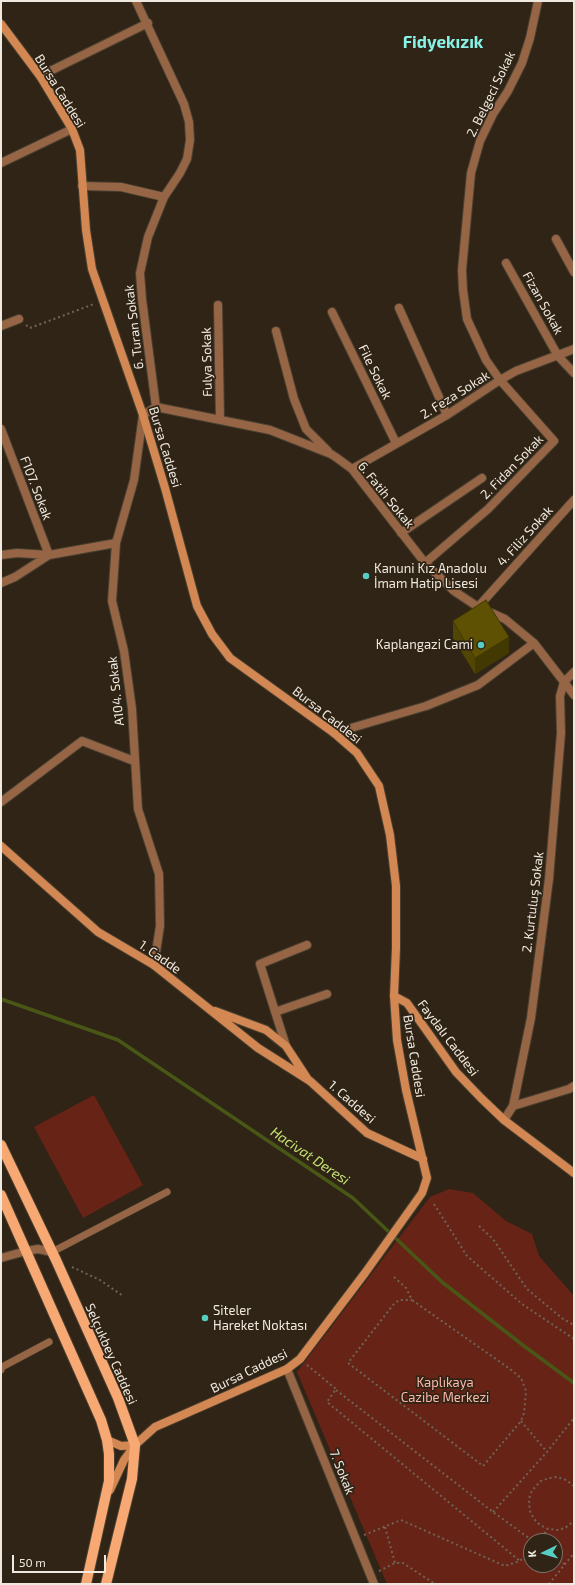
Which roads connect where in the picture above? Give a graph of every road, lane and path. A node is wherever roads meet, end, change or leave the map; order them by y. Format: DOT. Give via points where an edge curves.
graph roads {
  1 [pos="136,1"];
  2 [pos="538,1"];
  3 [pos="1,24"];
  4 [pos="148,24"];
  5 [pos="40,76"];
  6 [pos="72,129"];
  7 [pos="1,163"];
  8 [pos="82,186"];
  9 [pos="164,197"];
  10 [pos="556,239"];
  11 [pos="506,263"];
  12 [pos="574,272"];
  13 [pos="103,301"];
  14 [pos="218,305"];
  15 [pos="399,308"];
  16 [pos="332,312"];
  17 [pos="19,319"];
  18 [pos="1,326"];
  19 [pos="30,328"];
  20 [pos="276,331"];
  21 [pos="574,349"];
  22 [pos="558,356"];
  23 [pos="574,373"];
  24 [pos="500,380"];
  25 [pos="156,407"];
  26 [pos="143,415"];
  27 [pos="447,415"];
  28 [pos="220,419"];
  29 [pos="1,429"];
  30 [pos="396,443"];
  31 [pos="331,454"];
  32 [pos="352,469"];
  33 [pos="482,478"];
  34 [pos="574,500"];
  35 [pos="401,533"];
  36 [pos="116,543"];
  37 [pos="1,555"];
  38 [pos="49,555"];
  39 [pos="425,563"];
  40 [pos="1,583"];
  41 [pos="478,607"];
  42 [pos="534,643"];
  43 [pos="574,672"];
  44 [pos="564,682"];
  45 [pos="574,695"];
  46 [pos="334,733"];
  47 [pos="134,761"];
  48 [pos="1,802"];
  49 [pos="1,846"];
  50 [pos="307,945"];
  51 [pos="154,966"];
  52 [pos="327,994"];
  53 [pos="394,996"];
  54 [pos="209,1009"];
  55 [pos="275,1012"];
  56 [pos="286,1046"];
  57 [pos="310,1082"];
  58 [pos="574,1086"];
  59 [pos="513,1106"];
  60 [pos="504,1120"];
  61 [pos="1,1145"];
  62 [pos="423,1159"];
  63 [pos="574,1173"];
  64 [pos="167,1192"];
  65 [pos="1,1195"];
  66 [pos="434,1204"];
  67 [pos="479,1226"];
  68 [pos="26,1251"];
  69 [pos="54,1256"];
  70 [pos="1,1258"];
  71 [pos="394,1277"];
  72 [pos="123,1296"];
  73 [pos="412,1300"];
  74 [pos="574,1325"];
  75 [pos="574,1339"];
  76 [pos="49,1342"];
  77 [pos="300,1359"];
  78 [pos="287,1369"];
  79 [pos="1,1370"];
  80 [pos="336,1390"];
  81 [pos="574,1418"];
  82 [pos="521,1421"];
  83 [pos="107,1440"];
  84 [pos="135,1445"];
  85 [pos="547,1452"];
  86 [pos="574,1486"];
  87 [pos="103,1508"];
  88 [pos="493,1512"];
  89 [pos="574,1521"];
  90 [pos="384,1527"];
  91 [pos="548,1529"];
  92 [pos="545,1533"];
  93 [pos="523,1534"];
  94 [pos="356,1538"];
  95 [pos="574,1552"];
  96 [pos="523,1558"];
  97 [pos="520,1561"];
  98 [pos="395,1563"];
  99 [pos="564,1564"];
  100 [pos="371,1576"];
  101 [pos="86,1584"];
  102 [pos="106,1584"];
  103 [pos="374,1584"];
  104 [pos="435,1584"];
  105 [pos="549,1584"];
  1 -- 4 [label="street, 6. Turan Sokak"];
  2 -- 24 [label="street, 2. Belgeci Sokak" via="522,62 508,91 492,114 480,141 473,166 462,270 467,319 486,360"];
  3 -- 5 [label="main road, Bursa Caddesi"];
  4 -- 5 [label="street"];
  4 -- 9 [label="street, 6. Turan Sokak" via="184,104 189,122 187,160"];
  5 -- 6 [label="main road, Bursa Caddesi"];
  6 -- 7 [label="street"];
  6 -- 8 [label="main road, Bursa Caddesi" via="80,150"];
  8 -- 9 [label="street" via="121,187"];
  8 -- 13 [label="main road, Bursa Caddesi" via="92,269"];
  9 -- 25 [label="street, 6. Turan Sokak" via="148,237 140,272"];
  10 -- 12 [label="street"];
  11 -- 22 [label="street, Fizan Sokak"];
  13 -- 19 [label="path"];
  13 -- 26 [label="main road, Bursa Caddesi"];
  14 -- 28 [label="street, Fulya Sokak"];
  15 -- 27 [label="street"];
  16 -- 30 [label="street, File Sokak"];
  17 -- 18 [label="street"];
  20 -- 31 [label="street" via="294,399 306,429"];
  21 -- 22 [label="street, 2. Feza Sokak"];
  22 -- 23 [label="street, Fizan Sokak"];
  22 -- 24 [label="street, 2. Feza Sokak"];
  24 -- 27 [label="street, 2. Feza Sokak"];
  24 -- 39 [label="street, 2. Fidan Sokak" via="554,441 488,509"];
  25 -- 26 [label="street"];
  25 -- 28 [label="street, 6. Fatih Sokak"];
  26 -- 36 [label="street, A104. Sokak" via="134,480"];
  26 -- 46 [label="main road, Bursa Caddesi" via="197,606 212,634 230,658"];
  27 -- 30 [label="street, 2. Feza Sokak"];
  28 -- 31 [label="street, 6. Fatih Sokak" via="270,430"];
  29 -- 38 [label="street, F107. Sokak"];
  30 -- 32 [label="street, 2. Feza Sokak"];
  31 -- 32 [label="street, 6. Fatih Sokak"];
  32 -- 35 [label="street, 6. Fatih Sokak"];
  33 -- 35 [label="street"];
  34 -- 41 [label="street, 4. Filiz Sokak"];
  35 -- 39 [label="street, 6. Fatih Sokak"];
  36 -- 38 [label="street"];
  36 -- 47 [label="street, A104. Sokak" via="112,601 124,651 132,708"];
  37 -- 38 [label="street"];
  38 -- 40 [label="street" via="15,578"];
  39 -- 41 [label="street, 6. Fatih Sokak" via="454,591"];
  41 -- 42 [label="street, 6. Fatih Sokak" via="505,619"];
  42 -- 44 [label="street, 6. Fatih Sokak"];
  42 -- 46 [label="street" via="478,685 426,706"];
  43 -- 44 [label="street"];
  44 -- 45 [label="street, 6. Fatih Sokak"];
  44 -- 59 [label="street, 2. Kurtuluş Sokak" via="560,696 561,733 548,887 531,1018"];
  46 -- 53 [label="main road, Bursa Caddesi" via="357,753 379,786 390,835 396,886"];
  47 -- 48 [label="street" via="82,741"];
  47 -- 51 [label="street, A104. Sokak" via="138,809 158,874 160,926"];
  49 -- 51 [label="main road, 1. Cadde" via="98,932"];
  50 -- 55 [label="street" via="260,964"];
  51 -- 54 [label="main road, 1. Cadde"];
  52 -- 55 [label="street"];
  53 -- 60 [label="main road, Faydalı Caddesi" via="408,1003 456,1072"];
  53 -- 62 [label="main road, Bursa Caddesi" via="396,1040"];
  54 -- 56 [label="main road" via="266,1030"];
  54 -- 57 [label="main road, 1. Cadde" via="258,1048"];
  55 -- 56 [label="street"];
  56 -- 57 [label="main road"];
  57 -- 62 [label="main road, 1. Caddesi" via="367,1133"];
  58 -- 59 [label="street"];
  59 -- 60 [label="street, 2. Kurtuluş Sokak"];
  60 -- 63 [label="main road, Faydalı Caddesi"];
  61 -- 69 [label="main road, Selçukbey Caddesi"];
  62 -- 77 [label="main road, Bursa Caddesi" via="427,1178 422,1193"];
  64 -- 69 [label="lane"];
  65 -- 68 [label="main road"];
  66 -- 75 [label="path" via="467,1256 522,1304"];
  67 -- 74 [label="path" via="493,1239 527,1289"];
  68 -- 69 [label="street" via="38,1249"];
  68 -- 70 [label="street"];
  68 -- 83 [label="main road" via="101,1420"];
  69 -- 72 [label="path" via="100,1280"];
  69 -- 84 [label="main road, Selçukbey Caddesi" via="118,1398"];
  71 -- 73 [label="path" via="406,1288"];
  73 -- 82 [label="path" via="520,1378 526,1391"];
  73 -- 82 [label="path" via="399,1300 393,1305 348,1363 483,1466"];
  76 -- 79 [label="lane" via="2,1367"];
  77 -- 78 [label="main road, Bursa Caddesi"];
  77 -- 80 [label="path"];
  78 -- 84 [label="main road, Bursa Caddesi" via="155,1427"];
  78 -- 94 [label="street, 7. Sokak"];
  80 -- 88 [label="path"];
  80 -- 97 [label="path" via="327,1402"];
  81 -- 85 [label="path"];
  82 -- 85 [label="path"];
  83 -- 84 [label="main road" via="121,1446"];
  83 -- 87 [label="main road" via="109,1481"];
  84 -- 87 [label="main road, Bursa Caddesi" via="124,1460"];
  84 -- 102 [label="main road, Selçukbey Caddesi" via="132,1479"];
  85 -- 88 [label="path"];
  86 -- 91 [label="path" via="557,1477 549,1478 541,1481 530,1494 530,1511 534,1519"];
  87 -- 101 [label="main road"];
  88 -- 93 [label="path"];
  89 -- 91 [label="path" via="565,1528"];
  90 -- 94 [label="path"];
  90 -- 97 [label="path" via="401,1520 506,1566"];
  90 -- 98 [label="path"];
  91 -- 92 [label="path"];
  94 -- 100 [label="street, 7. Sokak"];
  95 -- 99 [label="path"];
  96 -- 97 [label="path"];
  98 -- 100 [label="path"];
  98 -- 104 [label="path" via="403,1563"];
  99 -- 105 [label="path"];
  100 -- 103 [label="street, 7. Sokak"];
}
